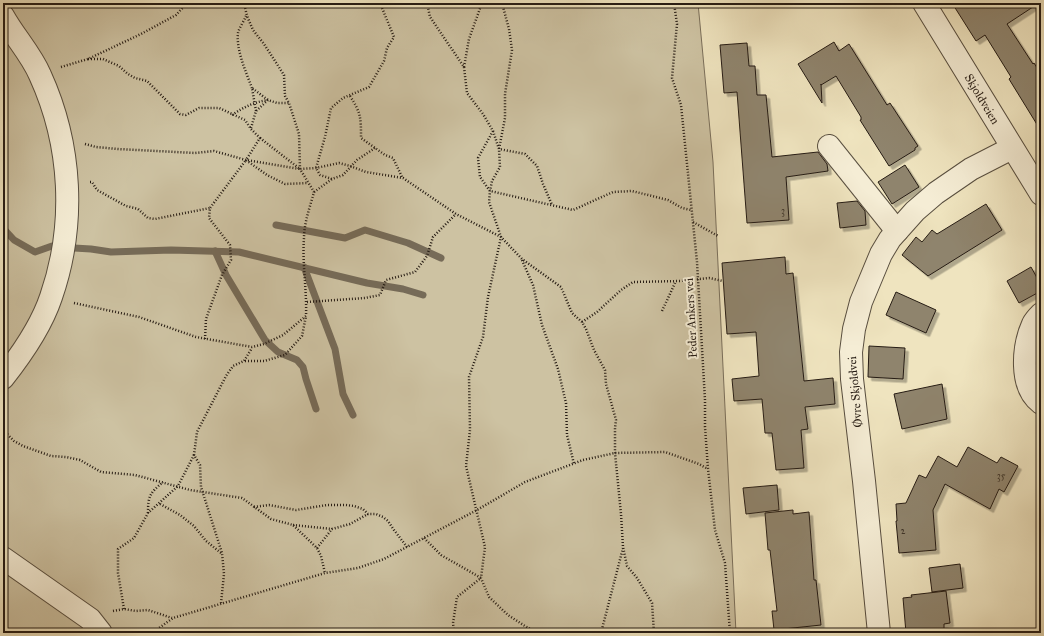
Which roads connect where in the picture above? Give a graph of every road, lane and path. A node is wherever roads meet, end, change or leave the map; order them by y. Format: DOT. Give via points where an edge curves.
graph roads {
  1 [pos="187,3"];
  2 [pos="244,3"];
  3 [pos="380,3"];
  4 [pos="427,3"];
  5 [pos="482,3"];
  6 [pos="502,3"];
  7 [pos="674,3"];
  8 [pos="924,3"];
  9 [pos="3,16"];
  10 [pos="246,16"];
  11 [pos="88,59"];
  12 [pos="69,65"];
  13 [pos="464,67"];
  14 [pos="252,88"];
  15 [pos="350,96"];
  16 [pos="268,100"];
  17 [pos="254,103"];
  18 [pos="289,103"];
  19 [pos="256,111"];
  20 [pos="232,115"];
  21 [pos="251,129"];
  22 [pos="493,131"];
  23 [pos="60,133"];
  24 [pos="260,138"];
  25 [pos="829,146"];
  26 [pos="375,148"];
  27 [pos="1012,148"];
  28 [pos="499,149"];
  29 [pos="246,160"];
  30 [pos="350,166"];
  31 [pos="316,168"];
  32 [pos="300,169"];
  33 [pos="67,178"];
  34 [pos="403,178"];
  35 [pos="332,179"];
  36 [pos="308,183"];
  37 [pos="490,191"];
  38 [pos="314,192"];
  39 [pos="1041,194"];
  40 [pos="552,205"];
  41 [pos="210,208"];
  42 [pos="691,210"];
  43 [pos="456,214"];
  44 [pos="693,222"];
  45 [pos="897,231"];
  46 [pos="718,236"];
  47 [pos="500,237"];
  48 [pos="522,259"];
  49 [pos="698,278"];
  50 [pos="676,281"];
  51 [pos="723,281"];
  52 [pos="51,298"];
  53 [pos="307,302"];
  54 [pos="662,311"];
  55 [pos="1041,314"];
  56 [pos="306,316"];
  57 [pos="582,322"];
  58 [pos="204,339"];
  59 [pos="252,347"];
  60 [pos="244,361"];
  61 [pos="3,378"];
  62 [pos="1041,403"];
  63 [pos="3,427"];
  64 [pos="4,430"];
  65 [pos="615,453"];
  66 [pos="194,455"];
  67 [pos="574,464"];
  68 [pos="708,469"];
  69 [pos="163,482"];
  70 [pos="178,486"];
  71 [pos="203,491"];
  72 [pos="160,504"];
  73 [pos="254,507"];
  74 [pos="477,510"];
  75 [pos="148,513"];
  76 [pos="368,514"];
  77 [pos="292,525"];
  78 [pos="332,529"];
  79 [pos="424,538"];
  80 [pos="407,547"];
  81 [pos="623,547"];
  82 [pos="317,548"];
  83 [pos="222,553"];
  84 [pos="3,558"];
  85 [pos="325,573"];
  86 [pos="481,578"];
  87 [pos="221,603"];
  88 [pos="124,609"];
  89 [pos="173,618"];
  90 [pos="95,626"];
  91 [pos="152,633"];
  92 [pos="454,633"];
  93 [pos="544,633"];
  94 [pos="601,633"];
  95 [pos="654,633"];
  96 [pos="730,633"];
  97 [pos="879,633"];
  1 -- 11 [label="path" via="176,14 141,34"];
  2 -- 10 [label="path"];
  3 -- 15 [label="path" via="394,37 369,87"];
  4 -- 13 [label="path" via="430,18"];
  5 -- 13 [label="path" via="469,39"];
  6 -- 28 [label="path" via="512,50"];
  7 -- 42 [label="path, Peder Ankers vei" via="677,24 672,78 681,106"];
  8 -- 27 [label="street, Skjoldveien"];
  9 -- 23 [label="street" via="39,74"];
  10 -- 14 [label="path" via="238,33 242,61"];
  10 -- 18 [label="path" via="284,75 285,96"];
  11 -- 12 [label="path"];
  11 -- 20 [label="path" via="103,59 119,66 135,78 147,81 180,114 186,115 199,108 219,108"];
  13 -- 22 [label="path" via="467,93"];
  14 -- 16 [label="path"];
  14 -- 17 [label="path"];
  15 -- 26 [label="path" via="361,117 361,138"];
  15 -- 31 [label="path" via="330,108"];
  16 -- 17 [label="path"];
  16 -- 18 [label="path"];
  16 -- 19 [label="path"];
  17 -- 19 [label="path"];
  17 -- 20 [label="path"];
  18 -- 32 [label="path" via="299,134"];
  19 -- 21 [label="path"];
  20 -- 21 [label="path" via="245,120"];
  21 -- 24 [label="path"];
  22 -- 28 [label="path"];
  22 -- 37 [label="path" via="478,158 480,177"];
  23 -- 29 [label="path" via="79,143 96,147 195,153 214,151"];
  23 -- 33 [label="street"];
  24 -- 29 [label="path"];
  24 -- 32 [label="path"];
  25 -- 45 [label="street"];
  26 -- 30 [label="path"];
  26 -- 34 [label="path" via="393,158"];
  27 -- 39 [label="street, Skjoldveien"];
  27 -- 45 [label="street, Øvre Skjoldvei" via="948,184 915,211"];
  28 -- 37 [label="path" via="500,167"];
  28 -- 40 [label="path" via="525,154 537,166"];
  29 -- 32 [label="path"];
  29 -- 36 [label="path" via="285,184"];
  29 -- 41 [label="path"];
  30 -- 31 [label="path" via="339,163"];
  30 -- 34 [label="path" via="366,172"];
  30 -- 35 [label="path" via="343,175"];
  31 -- 32 [label="path"];
  31 -- 35 [label="path" via="320,175"];
  32 -- 36 [label="path"];
  33 -- 41 [label="path" via="92,182 97,190 126,206 138,209 148,218 155,219"];
  33 -- 52 [label="street" via="68,217 65,241"];
  34 -- 43 [label="path"];
  35 -- 38 [label="path"];
  36 -- 38 [label="path"];
  37 -- 40 [label="path"];
  37 -- 47 [label="path" via="489,202"];
  38 -- 53 [label="path" via="304,236"];
  40 -- 42 [label="path" via="573,210 614,192 632,191 668,200"];
  41 -- 58 [label="path" via="209,218 230,245 231,260 222,275 206,319"];
  42 -- 44 [label="path, Peder Ankers vei"];
  43 -- 47 [label="path"];
  43 -- 53 [label="path" via="433,237 427,256 414,272 386,280 380,295"];
  44 -- 46 [label="path"];
  44 -- 49 [label="path, Peder Ankers vei"];
  45 -- 97 [label="street, Øvre Skjoldvei" via="880,254 863,297 851,352"];
  47 -- 48 [label="path"];
  47 -- 74 [label="path" via="488,297 484,337 469,377 470,430 466,466"];
  48 -- 57 [label="path" via="561,287 572,313"];
  48 -- 67 [label="path" via="533,285 542,325 558,369 566,404 567,435"];
  49 -- 50 [label="path"];
  49 -- 51 [label="path"];
  49 -- 68 [label="path, Peder Ankers vei"];
  50 -- 54 [label="path"];
  50 -- 57 [label="path" via="633,282"];
  52 -- 58 [label="path" via="139,317"];
  52 -- 61 [label="street" via="20,357"];
  53 -- 56 [label="path"];
  55 -- 62 [label="street" via="1034,323 1029,338 1026,377 1032,393"];
  56 -- 59 [label="path" via="283,335"];
  56 -- 60 [label="path" via="302,336 285,355 264,361"];
  57 -- 65 [label="path" via="605,370 606,384 616,420"];
  58 -- 59 [label="path"];
  59 -- 60 [label="path"];
  60 -- 66 [label="path" via="233,366 208,408 197,432"];
  63 -- 64 [label="path"];
  64 -- 69 [label="path" via="23,446 51,456 80,460 101,472 135,475"];
  65 -- 67 [label="path"];
  65 -- 68 [label="path" via="665,452"];
  65 -- 81 [label="path"];
  66 -- 70 [label="path"];
  66 -- 71 [label="path" via="200,465"];
  67 -- 74 [label="path" via="525,482"];
  68 -- 96 [label="path, Peder Ankers vei" via="715,530 725,563"];
  69 -- 70 [label="path"];
  69 -- 75 [label="path" via="148,498"];
  70 -- 71 [label="path"];
  70 -- 72 [label="path"];
  71 -- 73 [label="path" via="242,498"];
  71 -- 83 [label="path"];
  72 -- 75 [label="path"];
  72 -- 83 [label="path" via="194,526 206,541"];
  73 -- 76 [label="path" via="269,505 296,510 346,505 363,509"];
  73 -- 77 [label="path" via="271,519"];
  74 -- 79 [label="path"];
  74 -- 86 [label="path" via="485,547"];
  75 -- 88 [label="path" via="134,538 118,549 118,573"];
  76 -- 78 [label="path" via="350,524"];
  76 -- 80 [label="path" via="376,514 388,521"];
  77 -- 78 [label="path"];
  77 -- 82 [label="path"];
  78 -- 82 [label="path"];
  79 -- 80 [label="path"];
  79 -- 86 [label="path" via="442,555"];
  80 -- 85 [label="path" via="358,568"];
  81 -- 94 [label="path"];
  81 -- 95 [label="path" via="627,566 652,603"];
  82 -- 85 [label="path"];
  83 -- 87 [label="path" via="224,574"];
  84 -- 90 [label="street"];
  85 -- 87 [label="path"];
  86 -- 92 [label="path" via="457,597"];
  86 -- 93 [label="path" via="489,596 508,615 528,628"];
  87 -- 89 [label="path"];
  88 -- 89 [label="path" via="148,610"];
  88 -- 90 [label="path" via="111,611"];
  89 -- 91 [label="path"];
}
